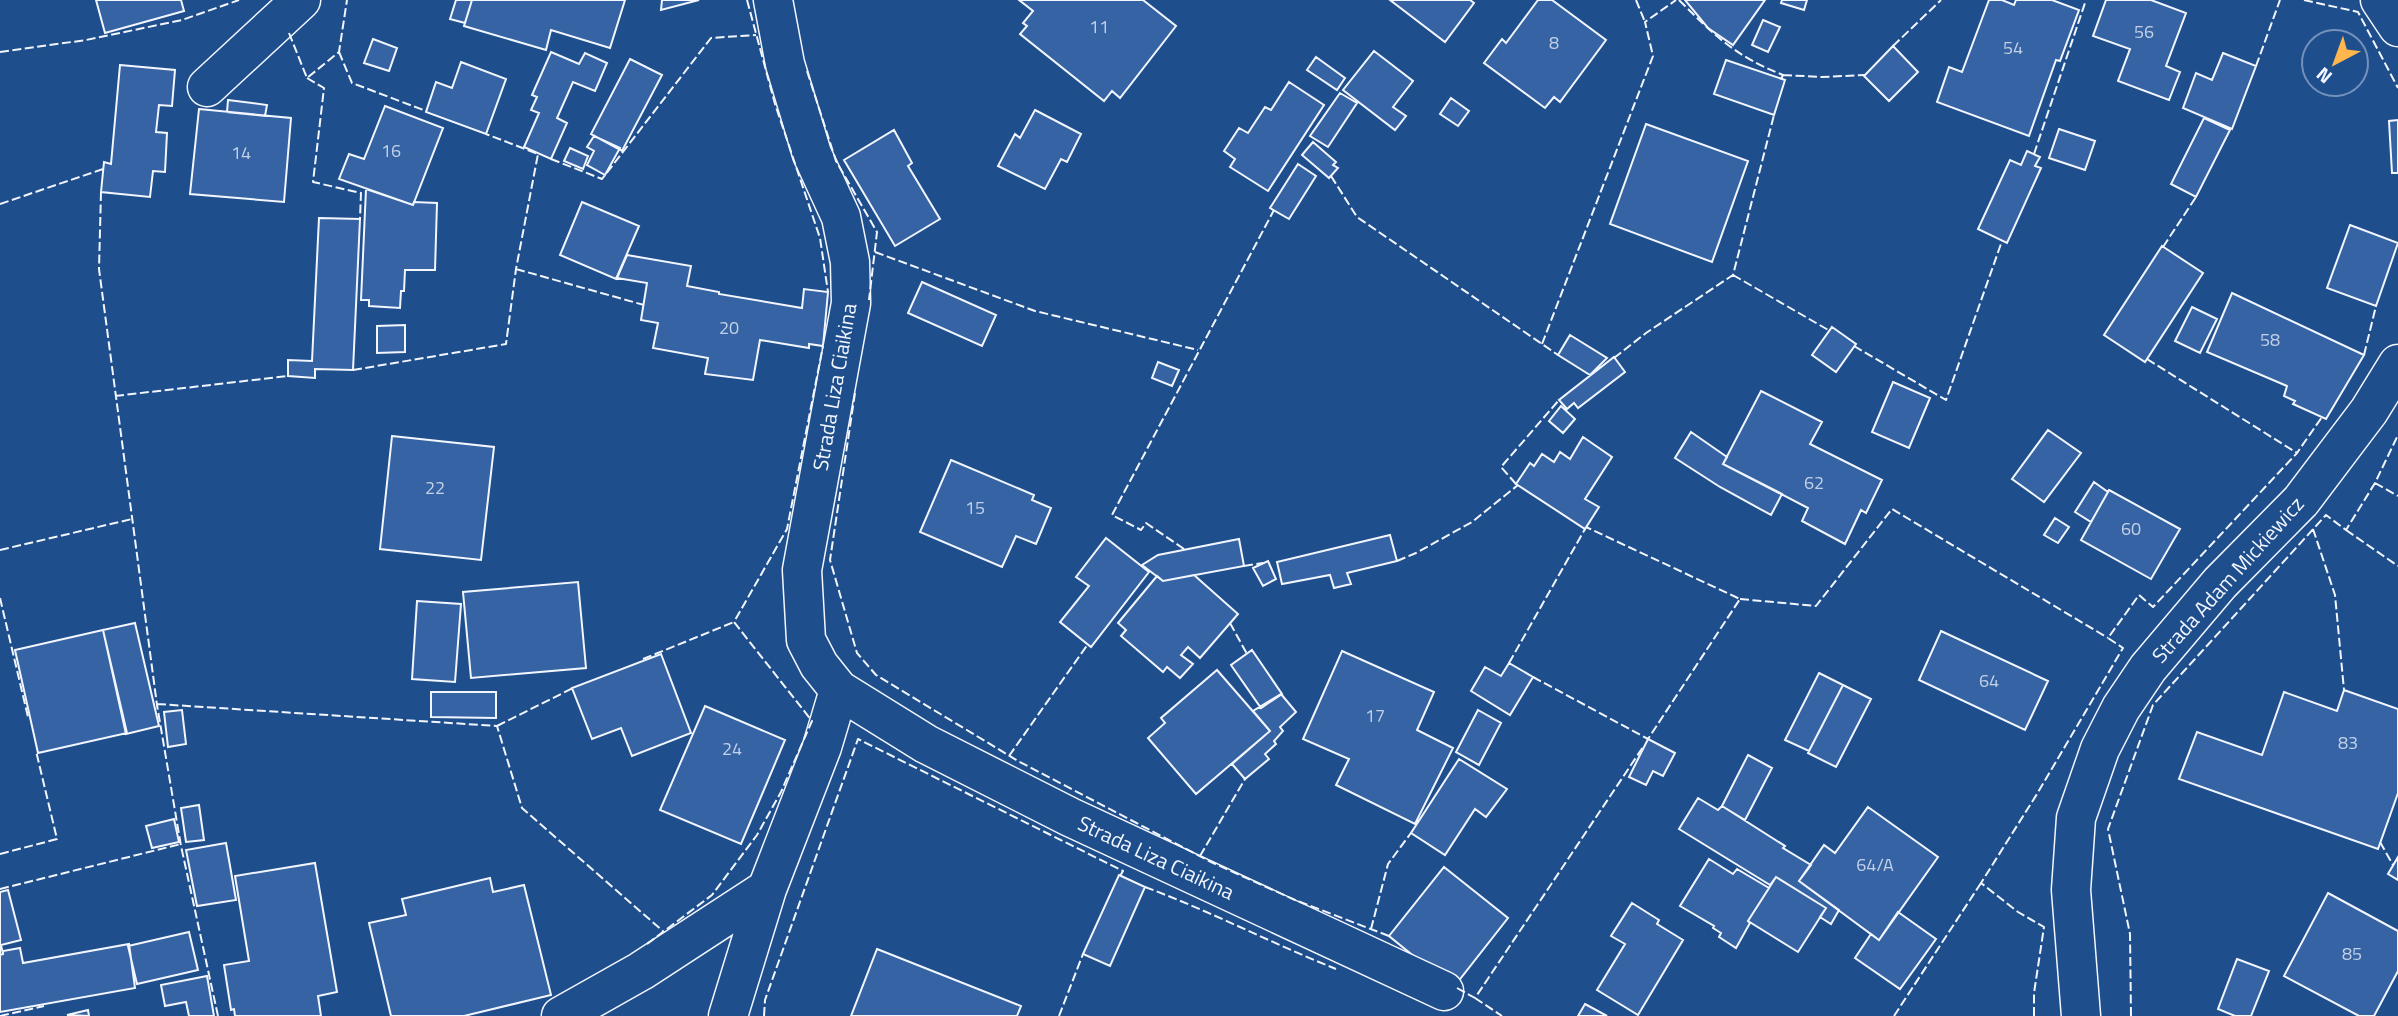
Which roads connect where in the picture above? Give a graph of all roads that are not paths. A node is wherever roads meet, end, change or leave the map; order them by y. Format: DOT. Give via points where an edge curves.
graph roads {
  1 [pos="302,0"];
  2 [pos="773,0"];
  3 [pos="2380,0"];
  4 [pos="2398,27"];
  5 [pos="207,86"];
  6 [pos="2398,365"];
  7 [pos="839,690"];
  8 [pos="767,889"];
  9 [pos="1444,991"];
  10 [pos="561,1016"];
  11 [pos="728,1016"];
  12 [pos="2081,1016"];
  1 -- 5 [label="street"];
  2 -- 7 [label="street, Strada Liza Ciaikina" via="785,64 812,154 841,217 850,262 851,303 802,570 806,640"];
  3 -- 4 [label="street"];
  6 -- 12 [label="street, Strada Adam Mickiewicz" via="2301,501 2220,583 2148,668 2100,749 2076,818 2071,890"];
  7 -- 8 [label="street"];
  7 -- 9 [label="street, Strada Liza Ciaikina" via="926,744 1070,817"];
  8 -- 10 [label="street" via="641,971"];
  8 -- 11 [label="street"];
}
